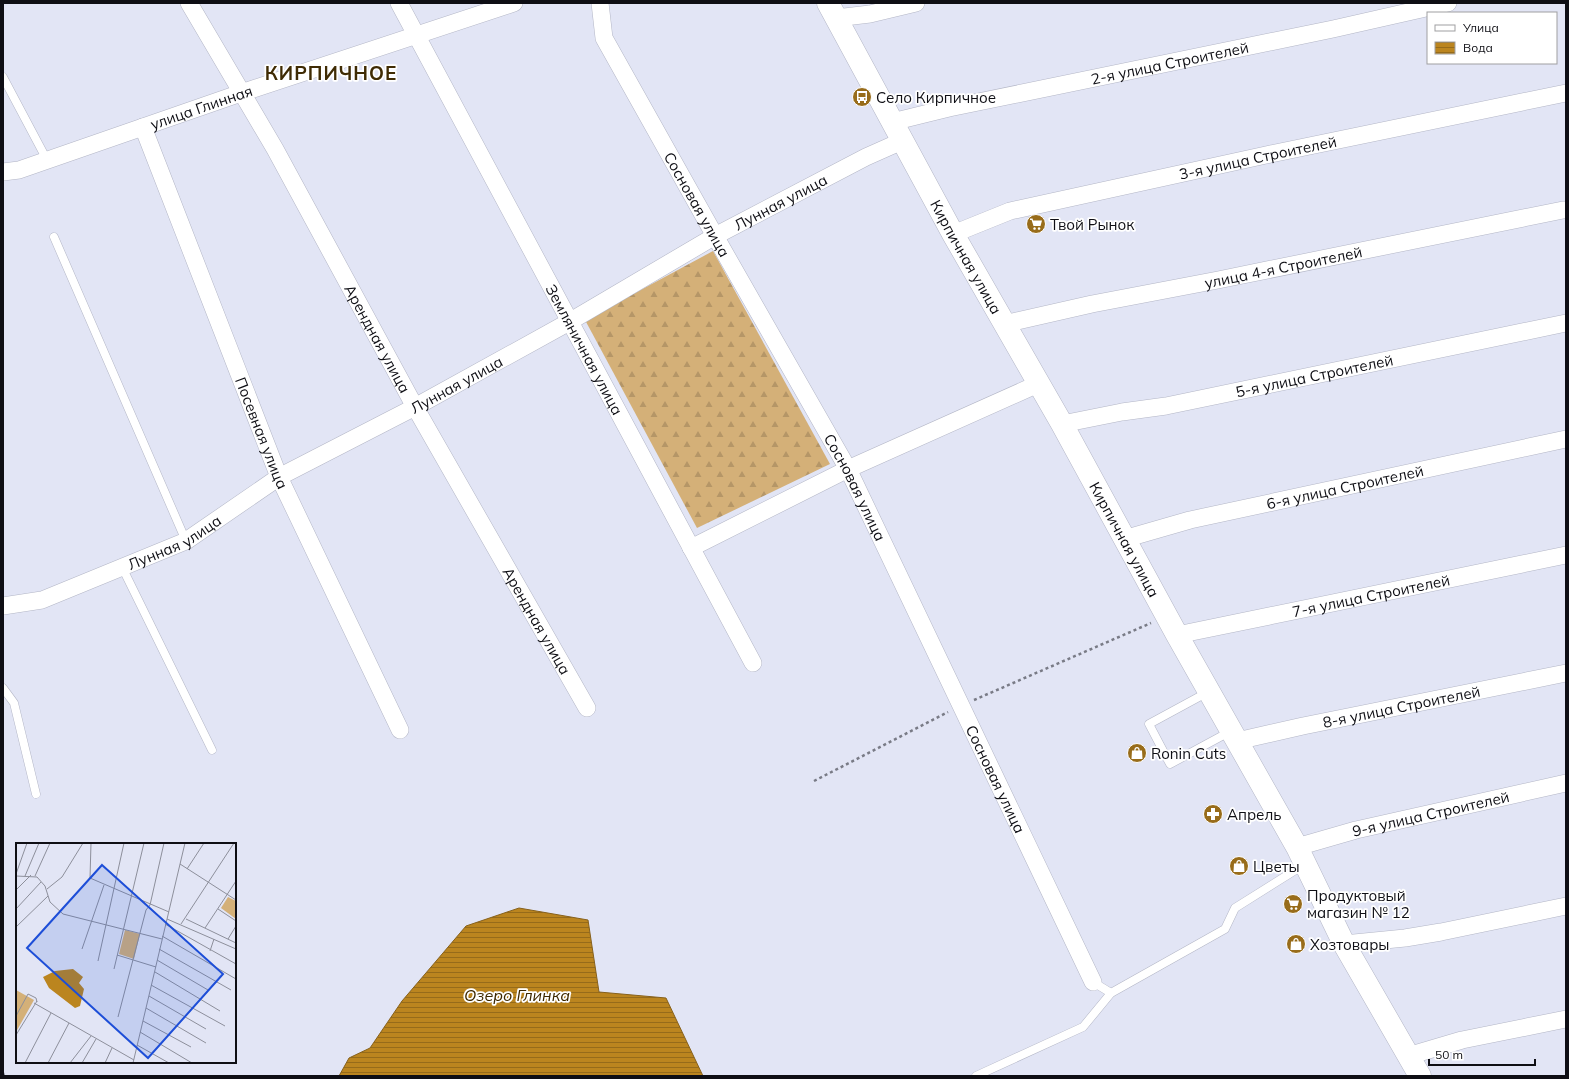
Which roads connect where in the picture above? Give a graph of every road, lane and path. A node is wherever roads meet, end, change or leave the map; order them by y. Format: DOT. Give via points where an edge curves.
graph roads {
  1 [pos="189,3"];
  2 [pos="399,3"];
  3 [pos="514,3"];
  4 [pos="600,3"];
  5 [pos="916,3"];
  6 [pos="1448,3"];
  7 [pos="832,10"];
  8 [pos="417,35"];
  9 [pos="3,77"];
  10 [pos="242,93"];
  11 [pos="1566,93"];
  12 [pos="892,122"];
  13 [pos="143,127"];
  14 [pos="902,141"];
  15 [pos="47,160"];
  16 [pos="3,172"];
  17 [pos="1563,210"];
  18 [pos="952,234"];
  19 [pos="715,236"];
  20 [pos="54,237"];
  21 [pos="569,322"];
  22 [pos="1566,323"];
  23 [pos="1004,324"];
  24 [pos="1038,384"];
  25 [pos="415,407"];
  26 [pos="1062,424"];
  27 [pos="1566,439"];
  28 [pos="848,469"];
  29 [pos="279,477"];
  30 [pos="1124,539"];
  31 [pos="186,541"];
  32 [pos="690,548"];
  33 [pos="1566,555"];
  34 [pos="122,567"];
  35 [pos="3,606"];
  36 [pos="1171,625"];
  37 [pos="753,663"];
  38 [pos="1566,673"];
  39 [pos="3,688"];
  40 [pos="1209,692"];
  41 [pos="962,705"];
  42 [pos="587,708"];
  43 [pos="400,730"];
  44 [pos="1234,736"];
  45 [pos="212,750"];
  46 [pos="814,781"];
  47 [pos="1566,783"];
  48 [pos="36,794"];
  49 [pos="1302,856"];
  50 [pos="1566,906"];
  51 [pos="1344,944"];
  52 [pos="1093,982"];
  53 [pos="1110,994"];
  54 [pos="1566,1019"];
  55 [pos="1408,1056"];
  56 [pos="976,1076"];
  57 [pos="1420,1076"];
  1 -- 10 [label="street, Арендная улица"];
  2 -- 8 [label="street, Земляничная улица"];
  3 -- 8 [label="street, улица Глинная"];
  4 -- 19 [label="street, Сосновая улица" via="604,38"];
  5 -- 7 [label="street" via="870,14"];
  6 -- 12 [label="street, 2-я улица Строителей"];
  7 -- 12 [label="main road, Кирпичная улица"];
  8 -- 10 [label="street, улица Глинная"];
  8 -- 21 [label="street, Земляничная улица"];
  9 -- 15 [label="lane"];
  10 -- 13 [label="street, улица Глинная"];
  10 -- 25 [label="street, Арендная улица"];
  11 -- 18 [label="street, 3-я улица Строителей" via="1010,211"];
  12 -- 14 [label="main road, Кирпичная улица"];
  13 -- 15 [label="street, улица Глинная"];
  13 -- 29 [label="street, Посевная улица"];
  14 -- 18 [label="main road, Кирпичная улица"];
  14 -- 19 [label="street, Лунная улица" via="866,157"];
  15 -- 16 [label="street, улица Глинная" via="19,170"];
  17 -- 23 [label="street, улица 4-я Строителей" via="1092,304"];
  18 -- 23 [label="main road, Кирпичная улица"];
  19 -- 21 [label="street, Лунная улица"];
  19 -- 28 [label="street, Сосновая улица"];
  20 -- 31 [label="lane"];
  21 -- 25 [label="street, Лунная улица"];
  21 -- 32 [label="street, Земляничная улица"];
  22 -- 26 [label="street, 5-я улица Строителей" via="1166,406"];
  23 -- 24 [label="main road, Кирпичная улица"];
  24 -- 26 [label="main road, Кирпичная улица"];
  24 -- 28 [label="street"];
  25 -- 29 [label="street, Лунная улица"];
  25 -- 42 [label="street, Арендная улица"];
  26 -- 30 [label="main road, Кирпичная улица"];
  27 -- 30 [label="street, 6-я улица Строителей" via="1190,520"];
  28 -- 32 [label="street"];
  28 -- 41 [label="street, Сосновая улица"];
  29 -- 31 [label="street, Лунная улица"];
  29 -- 43 [label="street, Посевная улица"];
  30 -- 36 [label="main road, Кирпичная улица"];
  31 -- 34 [label="street, Лунная улица"];
  32 -- 37 [label="street, Земляничная улица"];
  33 -- 36 [label="street, 7-я улица Строителей"];
  34 -- 35 [label="street, Лунная улица" via="42,600"];
  34 -- 45 [label="lane"];
  36 -- 40 [label="main road, Кирпичная улица"];
  36 -- 41 [label="path"];
  38 -- 44 [label="street, 8-я улица Строителей" via="1303,726"];
  39 -- 48 [label="lane" via="14,704"];
  40 -- 44 [label="main road, Кирпичная улица"];
  40 -- 44 [label="lane" via="1149,724 1170,764"];
  41 -- 46 [label="path"];
  41 -- 52 [label="street, Сосновая улица"];
  44 -- 49 [label="main road, Кирпичная улица"];
  47 -- 49 [label="street, 9-я улица Строителей" via="1356,830"];
  49 -- 51 [label="main road, Кирпичная улица"];
  49 -- 53 [label="lane" via="1235,908 1225,929"];
  50 -- 51 [label="street" via="1405,938"];
  51 -- 55 [label="main road, Кирпичная улица"];
  52 -- 53 [label="lane"];
  53 -- 56 [label="lane" via="1083,1027"];
  54 -- 55 [label="street" via="1462,1040"];
  55 -- 57 [label="main road, Кирпичная улица"];
}
